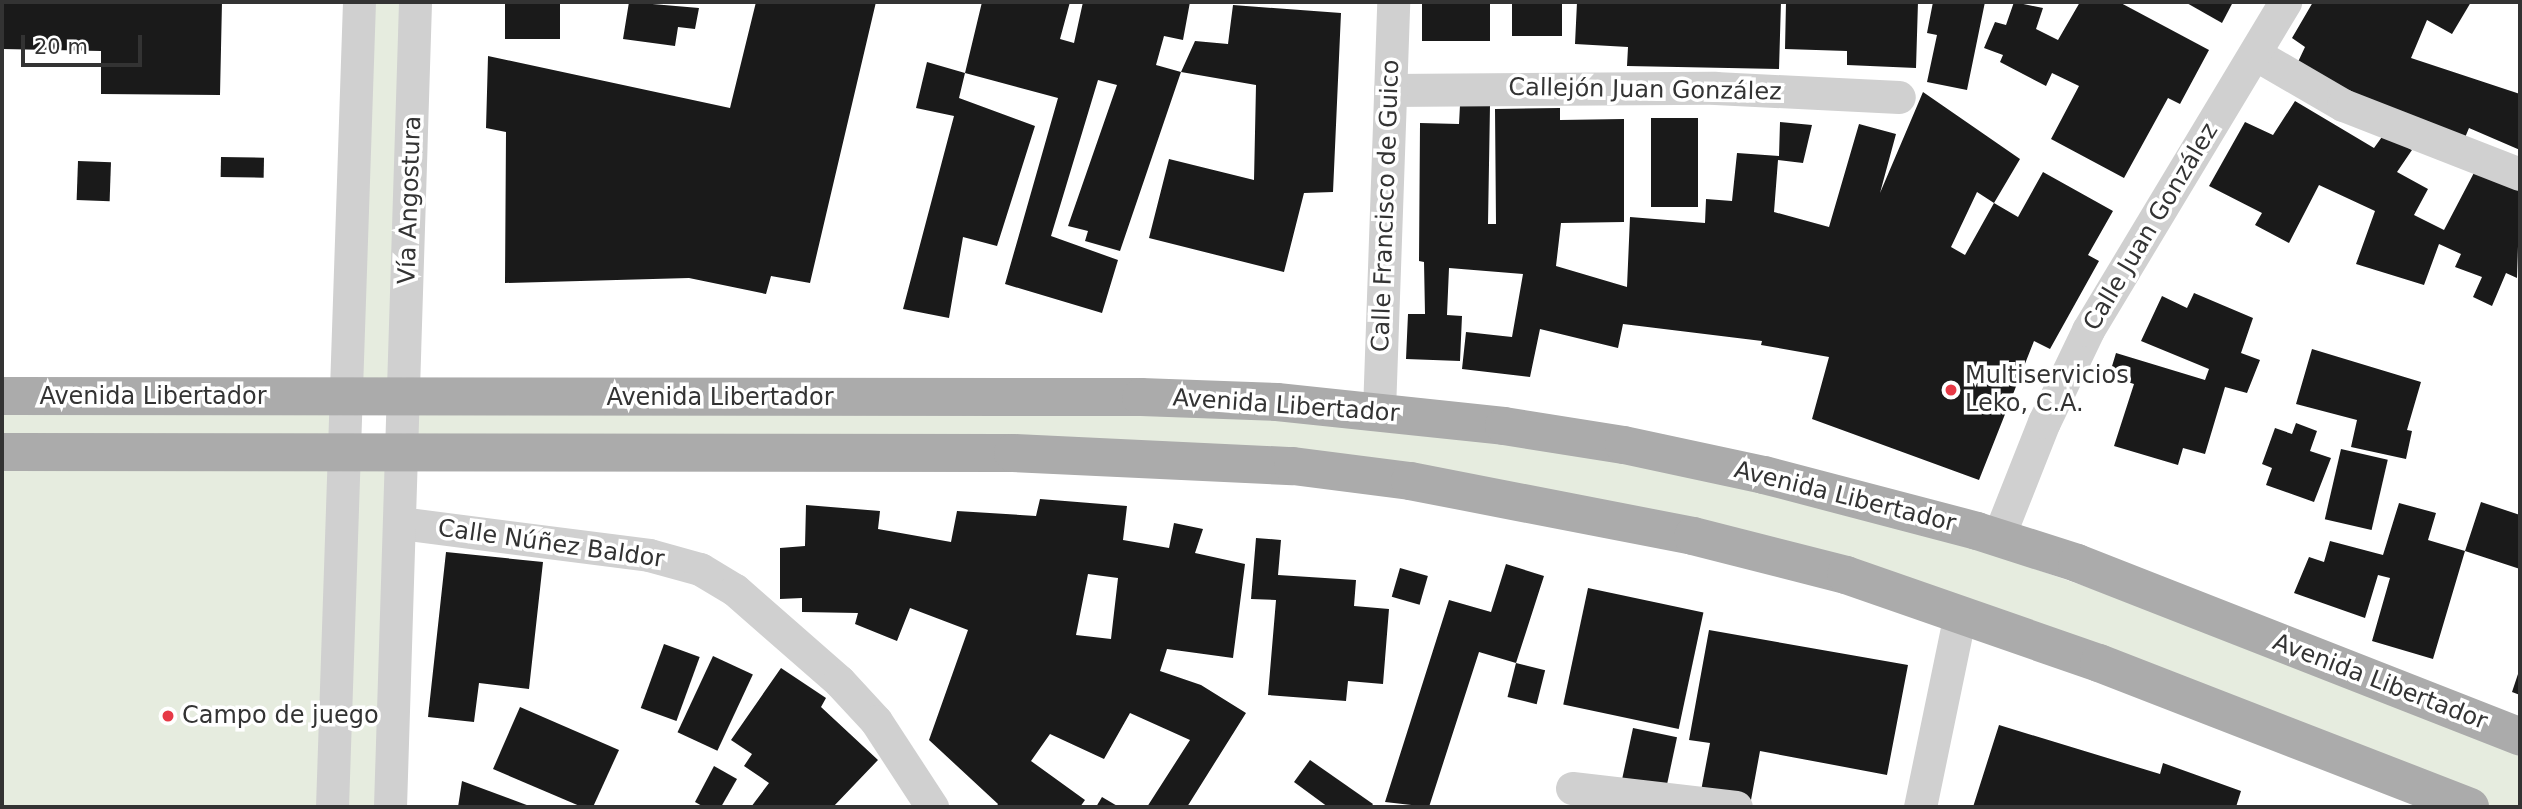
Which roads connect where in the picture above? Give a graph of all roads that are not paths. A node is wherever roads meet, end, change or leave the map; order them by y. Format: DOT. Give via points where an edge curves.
graph roads {
  1 [pos="359,2"];
  2 [pos="415,2"];
  3 [pos="1393,2"];
  4 [pos="2285,2"];
  5 [pos="2255,54"];
  6 [pos="1390,90"];
  7 [pos="1899,97"];
  8 [pos="2520,174"];
  9 [pos="2,396"];
  10 [pos="345,397"];
  11 [pos="404,398"];
  12 [pos="1379,411"];
  13 [pos="343,451"];
  14 [pos="402,451"];
  15 [pos="2,452"];
  16 [pos="400,523"];
  17 [pos="1998,538"];
  18 [pos="1960,613"];
  19 [pos="2520,737"];
  20 [pos="1572,788"];
  21 [pos="332,807"];
  22 [pos="390,807"];
  23 [pos="932,807"];
  24 [pos="1736,807"];
  25 [pos="1920,807"];
  26 [pos="2470,807"];
  1 -- 10 [label="street"];
  2 -- 11 [label="street, Vía Angostura"];
  3 -- 6 [label="street, Calle Francisco de Guico"];
  4 -- 5 [label="street, Calle Juan González"];
  5 -- 8 [label="street" via="2343,105"];
  5 -- 17 [label="street, Calle Juan González" via="2161,202 2088,330 2044,422"];
  6 -- 7 [label="street, Callejón Juan González" via="1715,88"];
  6 -- 12 [label="street, Calle Francisco de Guico"];
  9 -- 10 [label="main road, Avenida Libertador"];
  10 -- 11 [label="main road, Avenida Libertador"];
  10 -- 13 [label="street"];
  11 -- 12 [label="main road, Avenida Libertador" via="1141,397"];
  11 -- 14 [label="street, Vía Angostura"];
  12 -- 17 [label="main road, Avenida Libertador" via="1624,445 1764,475"];
  13 -- 14 [label="main road"];
  13 -- 15 [label="main road"];
  13 -- 21 [label="street"];
  14 -- 16 [label="street"];
  14 -- 18 [label="main road" via="1013,453 1293,466 1410,481 1693,536 1846,575"];
  16 -- 22 [label="street"];
  16 -- 23 [label="street, Calle Núñez Baldor" via="649,555 700,569 735,590 839,681 876,721"];
  17 -- 19 [label="main road, Avenida Libertador" via="2077,563"];
  18 -- 25 [label="street"];
  18 -- 26 [label="main road"];
  20 -- 24 [label="street"];
}
